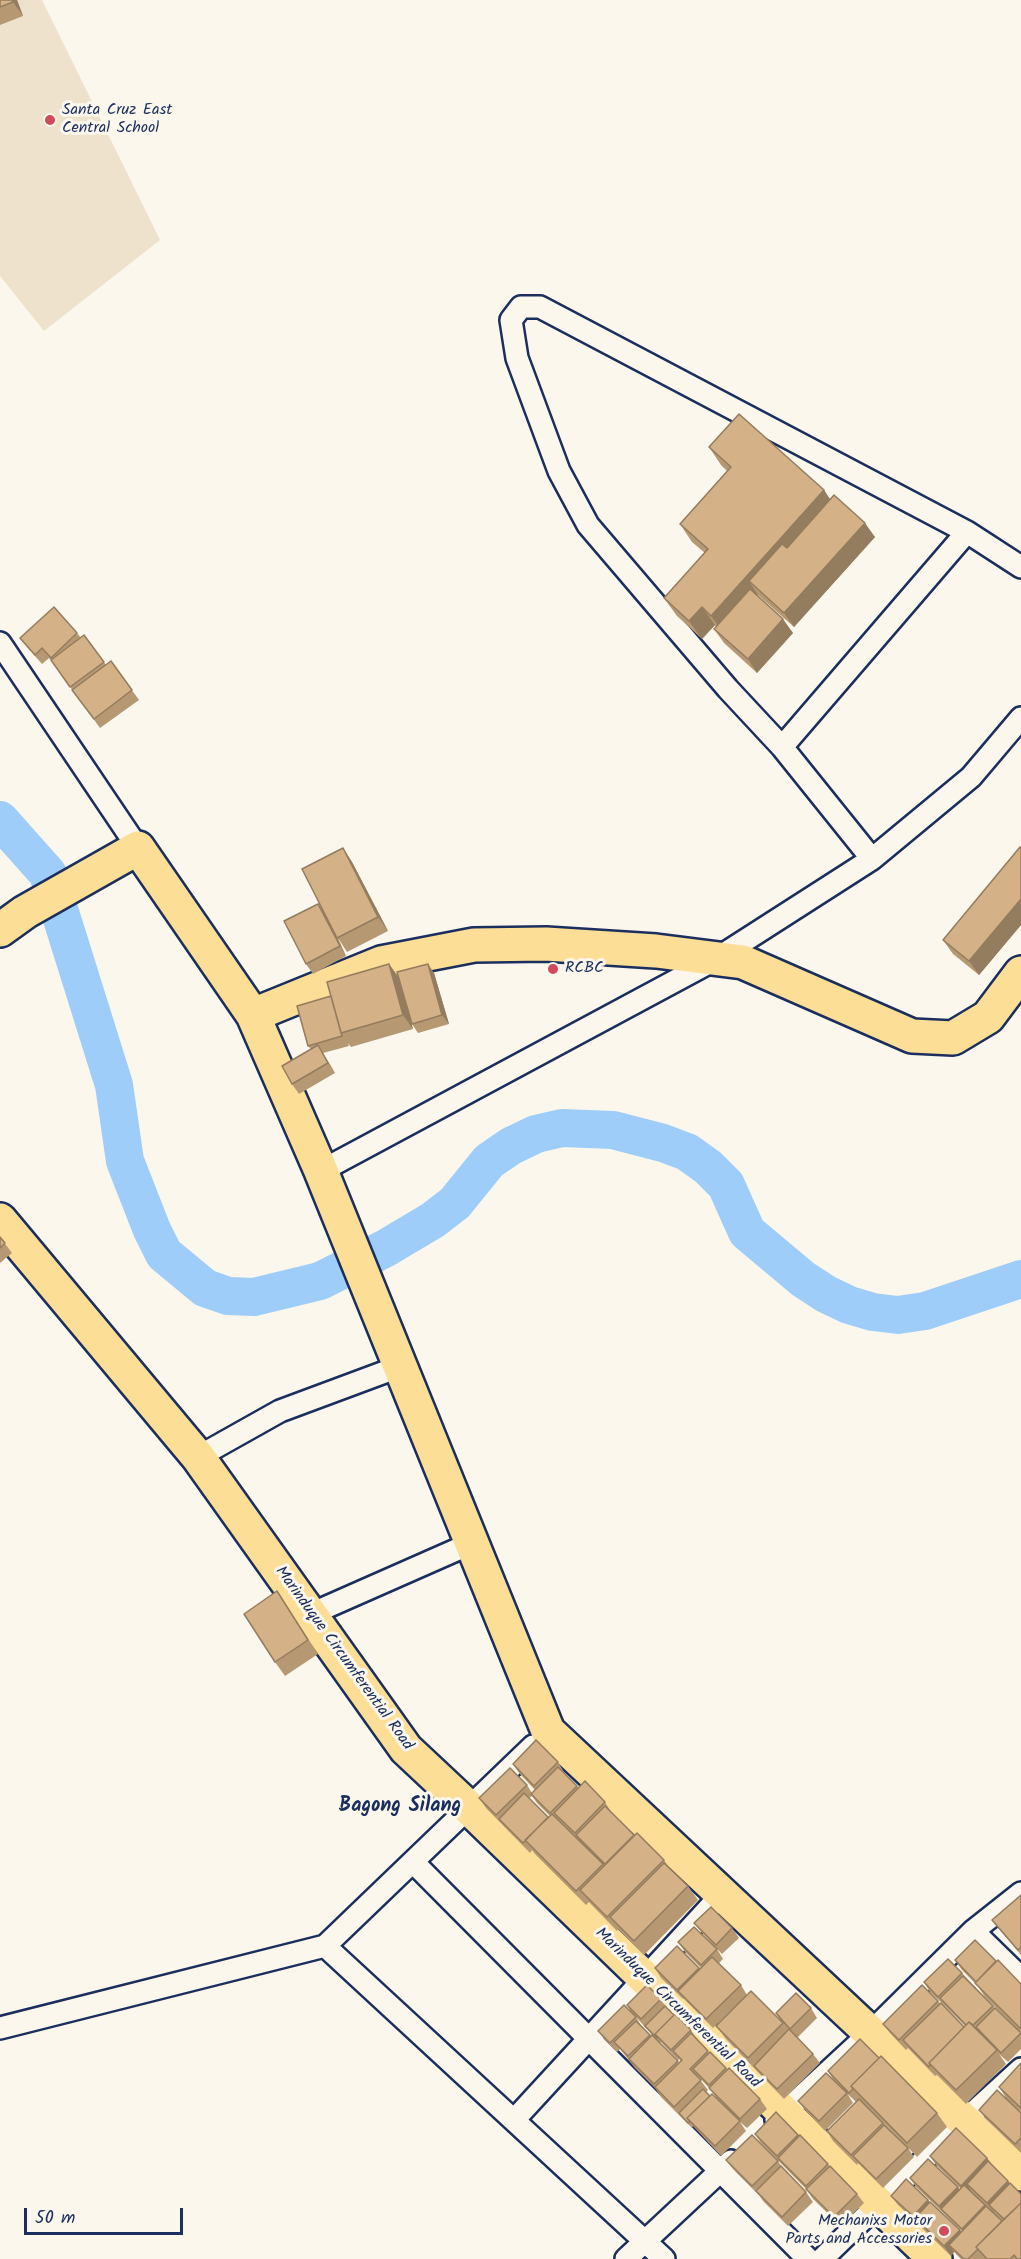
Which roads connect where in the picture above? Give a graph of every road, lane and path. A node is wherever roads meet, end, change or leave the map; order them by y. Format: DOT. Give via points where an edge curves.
graph roads {
  1 [pos="967,532"];
  2 [pos="1021,567"];
  3 [pos="0,643"];
  4 [pos="1021,718"];
  5 [pos="782,747"];
  6 [pos="138,848"];
  7 [pos="872,860"];
  8 [pos="13,921"];
  9 [pos="716,959"];
  10 [pos="1021,973"];
  11 [pos="253,1015"];
  12 [pos="321,1171"];
  13 [pos="0,1220"];
  14 [pos="401,1366"];
  15 [pos="198,1457"];
  16 [pos="472,1543"];
  17 [pos="310,1614"];
  18 [pos="548,1731"];
  19 [pos="470,1808"];
  20 [pos="413,1862"];
  21 [pos="1021,1893"];
  22 [pos="722,1894"];
  23 [pos="973,1931"];
  24 [pos="325,1946"];
  25 [pos="645,1978"];
  26 [pos="1021,1978"];
  27 [pos="0,2028"];
  28 [pos="870,2033"];
  29 [pos="589,2039"];
  30 [pos="1021,2070"];
  31 [pos="784,2112"];
  32 [pos="514,2120"];
  33 [pos="964,2121"];
  34 [pos="760,2134"];
  35 [pos="744,2149"];
  36 [pos="720,2171"];
  37 [pos="1021,2174"];
  38 [pos="879,2204"];
  39 [pos="645,2241"];
  40 [pos="626,2259"];
  41 [pos="664,2259"];
  42 [pos="808,2259"];
  43 [pos="822,2259"];
  44 [pos="935,2259"];
  1 -- 2 [label="street"];
  1 -- 5 [label="street"];
  1 -- 5 [label="street" via="540,307 521,307 511,321 517,358 559,471 588,525"];
  3 -- 6 [label="street"];
  4 -- 7 [label="street" via="971,777"];
  5 -- 7 [label="street"];
  6 -- 8 [label="main road"];
  6 -- 11 [label="main road"];
  7 -- 9 [label="street"];
  9 -- 10 [label="main road" via="743,962 912,1036 953,1038 988,1017"];
  9 -- 11 [label="main road" via="546,944 474,945 381,963"];
  9 -- 12 [label="street"];
  11 -- 12 [label="main road"];
  12 -- 14 [label="main road"];
  13 -- 15 [label="main road, Marinduque Circumferential Road"];
  14 -- 15 [label="street" via="280,1411"];
  14 -- 16 [label="main road"];
  15 -- 17 [label="main road, Marinduque Circumferential Road"];
  16 -- 17 [label="street"];
  16 -- 18 [label="main road"];
  17 -- 19 [label="main road, Marinduque Circumferential Road" via="406,1749"];
  18 -- 19 [label="street"];
  18 -- 22 [label="main road"];
  19 -- 20 [label="street"];
  19 -- 25 [label="main road, Marinduque Circumferential Road"];
  20 -- 24 [label="street"];
  20 -- 29 [label="street"];
  21 -- 23 [label="street"];
  22 -- 25 [label="street"];
  22 -- 28 [label="main road"];
  23 -- 26 [label="street"];
  23 -- 28 [label="street"];
  24 -- 27 [label="street"];
  24 -- 32 [label="street"];
  25 -- 29 [label="street"];
  25 -- 31 [label="main road, Marinduque Circumferential Road"];
  28 -- 31 [label="street"];
  28 -- 33 [label="main road"];
  29 -- 32 [label="street"];
  29 -- 36 [label="street"];
  30 -- 33 [label="street"];
  31 -- 34 [label="street"];
  31 -- 38 [label="main road, Marinduque Circumferential Road"];
  32 -- 39 [label="street"];
  33 -- 37 [label="main road"];
  33 -- 38 [label="street"];
  35 -- 36 [label="street"];
  36 -- 39 [label="street"];
  36 -- 42 [label="street"];
  38 -- 43 [label="street"];
  38 -- 44 [label="main road, Marinduque Circumferential Road"];
  39 -- 40 [label="street"];
  39 -- 41 [label="street"];
}
